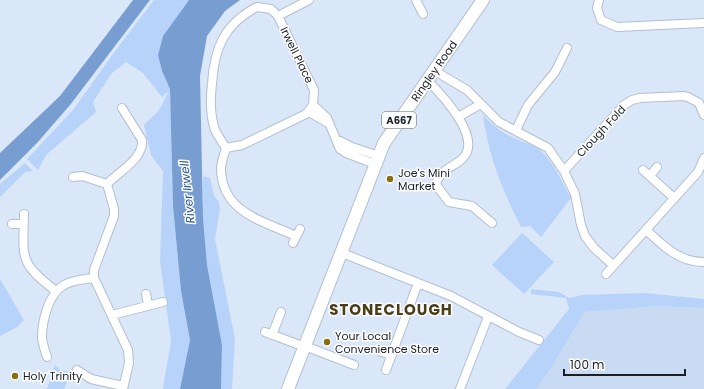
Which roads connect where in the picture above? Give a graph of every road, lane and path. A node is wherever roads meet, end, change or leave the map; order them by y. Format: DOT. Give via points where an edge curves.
graph roads {
  1 [pos="309,0"];
  2 [pos="416,0"];
  3 [pos="484,0"];
  4 [pos="599,0"];
  5 [pos="423,14"];
  6 [pos="278,16"];
  7 [pos="704,23"];
  8 [pos="567,48"];
  9 [pos="431,76"];
  10 [pos="481,104"];
  11 [pos="122,108"];
  12 [pos="311,108"];
  13 [pos="704,115"];
  14 [pos="458,117"];
  15 [pos="516,130"];
  16 [pos="226,148"];
  17 [pos="704,158"];
  18 [pos="377,160"];
  19 [pos="658,167"];
  20 [pos="564,171"];
  21 [pos="73,177"];
  22 [pos="107,184"];
  23 [pos="674,198"];
  24 [pos="24,214"];
  25 [pos="492,223"];
  26 [pos="12,224"];
  27 [pos="24,224"];
  28 [pos="646,230"];
  29 [pos="296,236"];
  30 [pos="342,253"];
  31 [pos="704,262"];
  32 [pos="613,265"];
  33 [pos="606,274"];
  34 [pos="94,278"];
  35 [pos="418,283"];
  36 [pos="56,291"];
  37 [pos="146,294"];
  38 [pos="163,302"];
  39 [pos="148,305"];
  40 [pos="281,312"];
  41 [pos="112,315"];
  42 [pos="488,317"];
  43 [pos="539,340"];
  44 [pos="305,347"];
  45 [pos="381,352"];
  46 [pos="392,355"];
  47 [pos="47,356"];
  48 [pos="354,365"];
  49 [pos="77,370"];
  50 [pos="386,370"];
  51 [pos="123,387"];
  52 [pos="288,389"];
  53 [pos="460,389"];
  1 -- 6 [label="street"];
  2 -- 5 [label="street"];
  3 -- 9 [label="main road, Ringley Road / A667"];
  4 -- 7 [label="street" via="597,8 601,20 617,27"];
  6 -- 12 [label="street, Irwell Place" via="314,90"];
  6 -- 16 [label="street, Irwell Place" via="271,9 257,7 248,12 226,33 216,52 211,94 212,117 216,132"];
  8 -- 15 [label="street" via="555,72 528,105"];
  9 -- 10 [label="street" via="467,90"];
  9 -- 14 [label="street"];
  9 -- 18 [label="main road, Ringley Road / A667" via="393,128"];
  10 -- 14 [label="street"];
  10 -- 15 [label="street" via="499,122"];
  11 -- 22 [label="street" via="142,140 142,145 136,158"];
  12 -- 16 [label="street" via="242,144"];
  12 -- 18 [label="street" via="327,118 340,148 346,153"];
  13 -- 20 [label="street, Clough Fold" via="699,103 688,97 632,100 624,105"];
  14 -- 25 [label="street" via="468,134 466,152 461,160 448,168 436,185 449,202 472,206"];
  15 -- 20 [label="street" via="548,148"];
  16 -- 29 [label="street" via="221,168 223,186 231,203 242,212"];
  17 -- 23 [label="street" via="698,172"];
  18 -- 30 [label="main road, Ringley Road / A667"];
  19 -- 23 [label="street" via="647,173"];
  20 -- 32 [label="street" via="577,202 585,236"];
  21 -- 22 [label="street" via="82,176"];
  22 -- 34 [label="street" via="114,216 95,262"];
  23 -- 28 [label="street"];
  24 -- 27 [label="street"];
  26 -- 27 [label="street"];
  27 -- 36 [label="street" via="24,260"];
  28 -- 31 [label="street" via="678,256 694,262"];
  28 -- 32 [label="street"];
  30 -- 35 [label="street"];
  30 -- 44 [label="main road, A667"];
  32 -- 33 [label="street"];
  34 -- 36 [label="street" via="74,281"];
  34 -- 41 [label="street"];
  35 -- 42 [label="street" via="451,296"];
  35 -- 46 [label="street"];
  36 -- 47 [label="street" via="43,328 40,348"];
  37 -- 39 [label="street"];
  38 -- 39 [label="street"];
  39 -- 41 [label="street"];
  40 -- 44 [label="street" via="269,333"];
  41 -- 51 [label="street" via="130,356"];
  42 -- 43 [label="street"];
  42 -- 53 [label="street"];
  44 -- 48 [label="street"];
  44 -- 52 [label="main road, A667"];
  45 -- 46 [label="street"];
  46 -- 50 [label="street"];
  49 -- 51 [label="street" via="87,372 91,378"];
}
